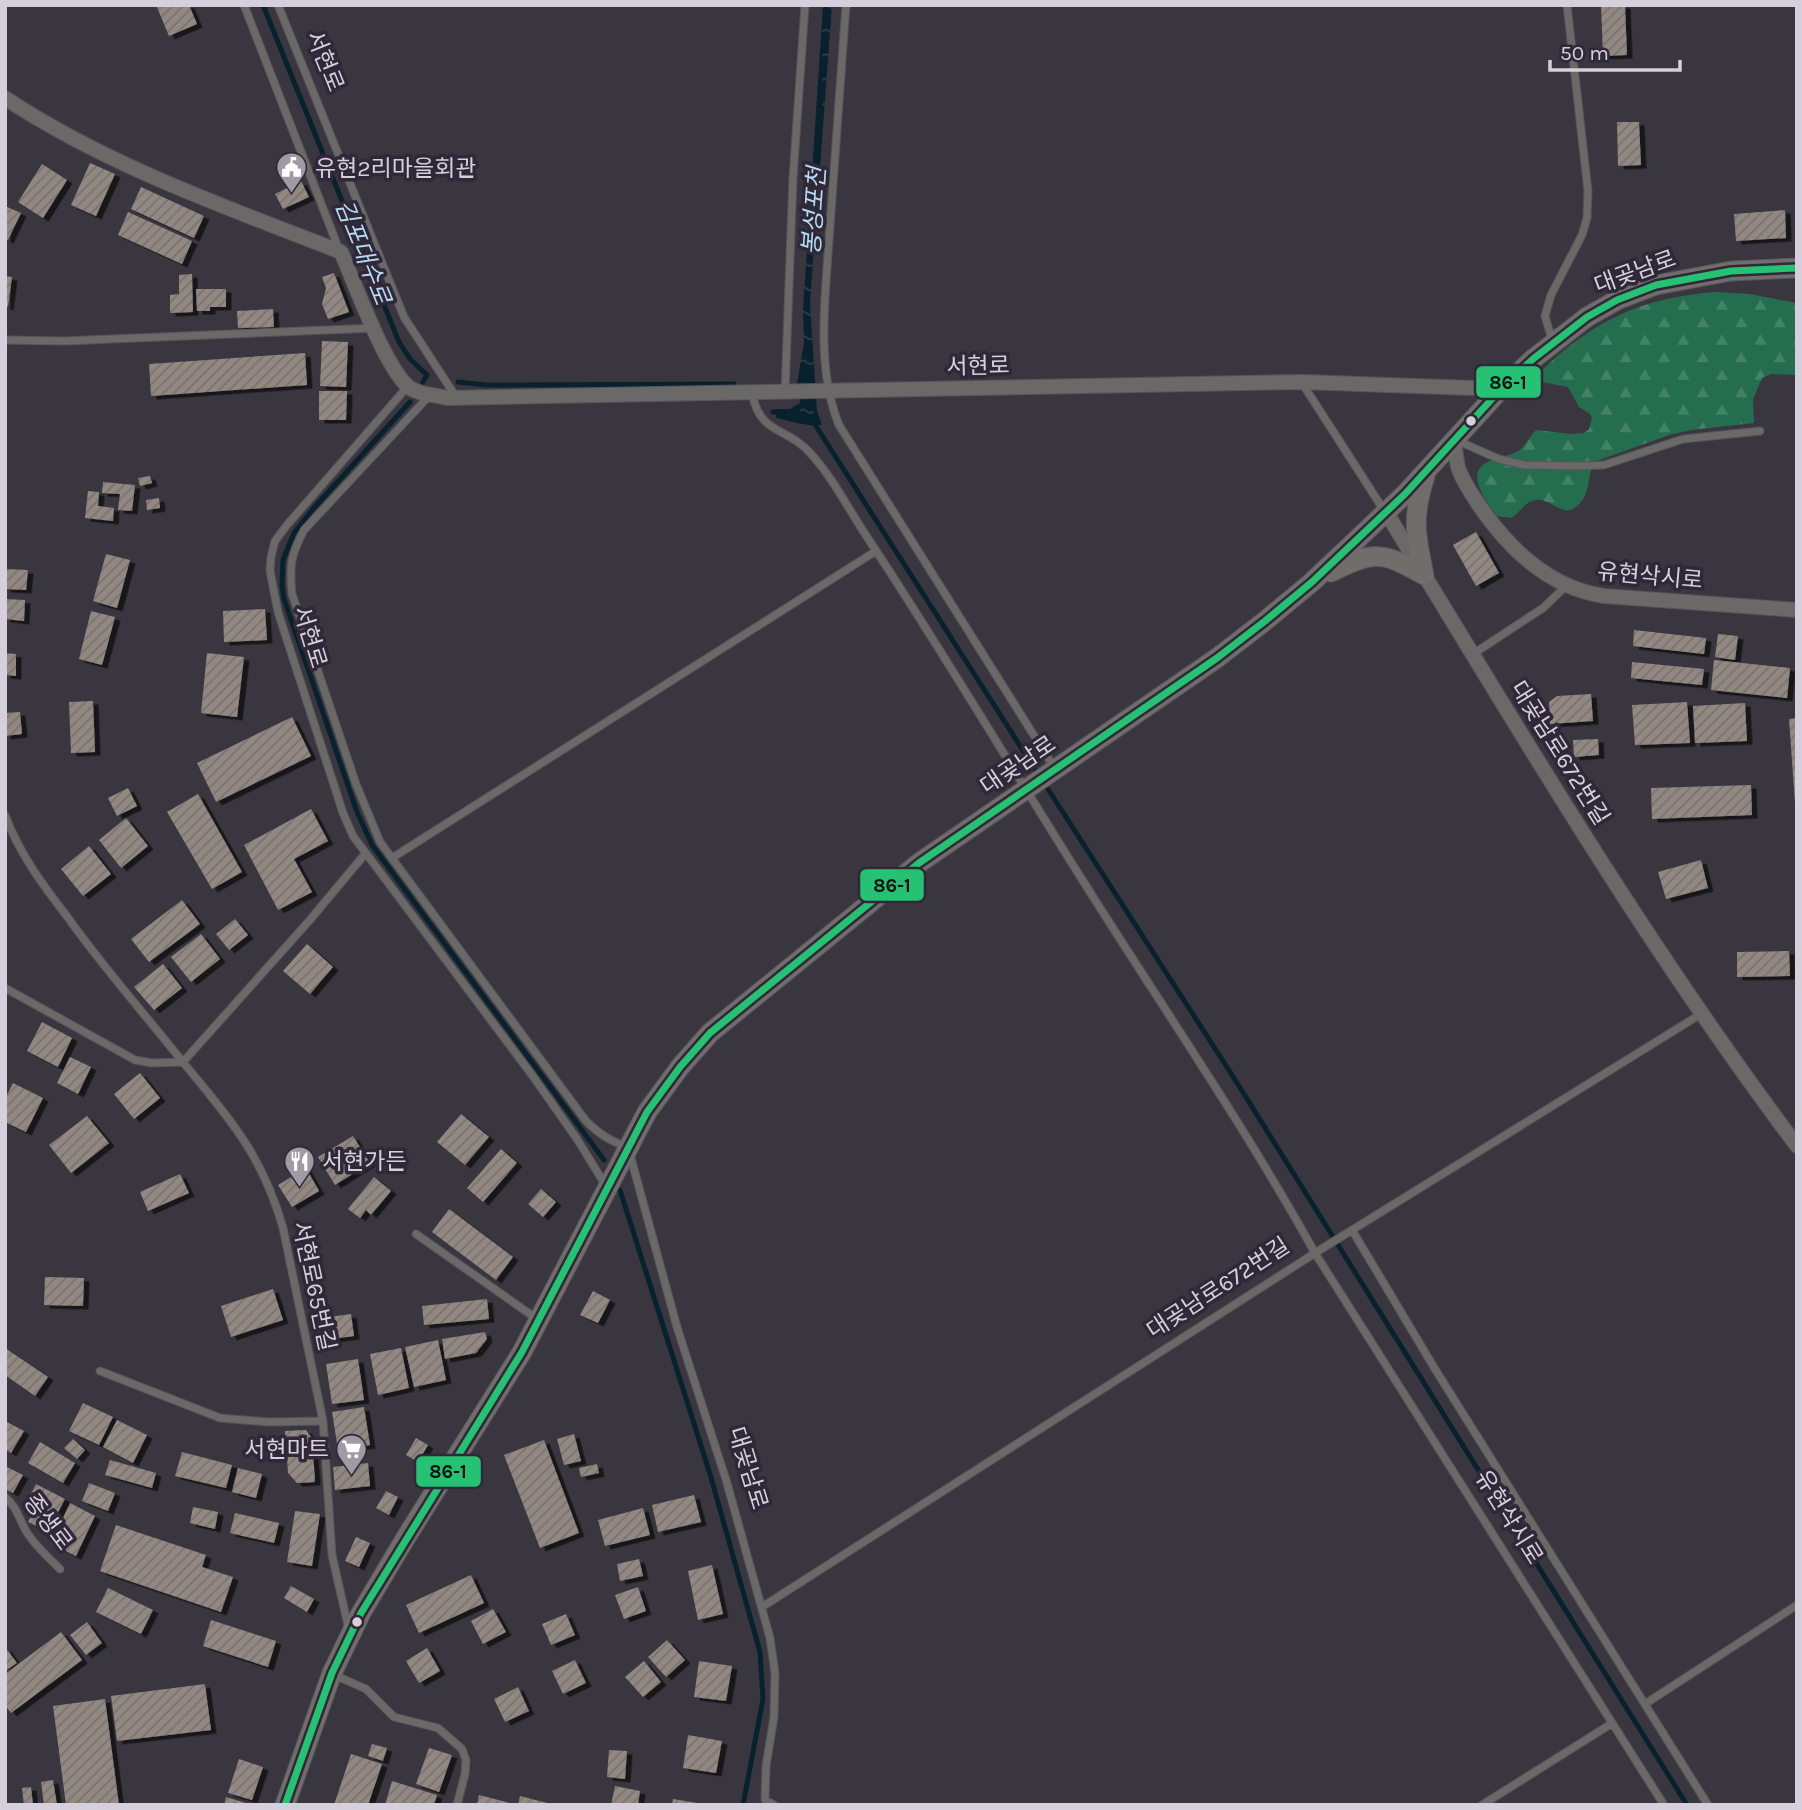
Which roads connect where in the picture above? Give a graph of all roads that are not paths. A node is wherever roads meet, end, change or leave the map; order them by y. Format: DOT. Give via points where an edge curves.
graph roads {
  1 [pos="244,5"];
  2 [pos="278,5"];
  3 [pos="805,5"];
  4 [pos="846,5"];
  5 [pos="1567,5"];
  6 [pos="5,98"];
  7 [pos="341,252"];
  8 [pos="1797,268"];
  9 [pos="375,328"];
  10 [pos="5,340"];
  11 [pos="1553,344"];
  12 [pos="1302,382"];
  13 [pos="408,386"];
  14 [pos="1501,388"];
  15 [pos="825,391"];
  16 [pos="785,392"];
  17 [pos="752,393"];
  18 [pos="431,394"];
  19 [pos="456,398"];
  20 [pos="1760,431"];
  21 [pos="1454,439"];
  22 [pos="1429,467"];
  23 [pos="1385,512"];
  24 [pos="876,551"];
  25 [pos="1424,575"];
  26 [pos="1312,582"];
  27 [pos="1566,586"];
  28 [pos="1797,610"];
  29 [pos="1473,654"];
  30 [pos="1053,771"];
  31 [pos="1029,787"];
  32 [pos="5,816"];
  33 [pos="7,826"];
  34 [pos="365,854"];
  35 [pos="392,858"];
  36 [pos="5,988"];
  37 [pos="1701,1014"];
  38 [pos="183,1062"];
  39 [pos="1797,1146"];
  40 [pos="628,1147"];
  41 [pos="606,1187"];
  42 [pos="1352,1230"];
  43 [pos="416,1234"];
  44 [pos="1315,1253"];
  45 [pos="537,1320"];
  46 [pos="100,1371"];
  47 [pos="323,1421"];
  48 [pos="5,1497"];
  49 [pos="60,1569"];
  50 [pos="1797,1605"];
  51 [pos="762,1607"];
  52 [pos="350,1636"];
  53 [pos="332,1673"];
  54 [pos="1645,1704"];
  55 [pos="1611,1724"];
  56 [pos="765,1802"];
  57 [pos="285,1805"];
  58 [pos="457,1805"];
  59 [pos="774,1805"];
  60 [pos="1482,1805"];
  61 [pos="1664,1805"];
  62 [pos="1709,1805"];
  1 -- 7 [label="lane"];
  2 -- 19 [label="lane, 서현로" via="404,317"];
  3 -- 16 [label="lane"];
  4 -- 15 [label="lane" via="825,301"];
  5 -- 11 [label="lane" via="1588,191 1587,218 1545,316"];
  6 -- 7 [label="street" via="114,159"];
  7 -- 9 [label="street"];
  8 -- 11 [label="street, 대곶남로" via="1731,271 1656,285 1617,300"];
  9 -- 10 [label="lane"];
  9 -- 13 [label="street" via="390,363"];
  11 -- 14 [label="street, 대곶남로"];
  12 -- 14 [label="street, 서현로"];
  12 -- 15 [label="street, 서현로"];
  12 -- 23 [label="lane"];
  13 -- 18 [label="street, 서현로"];
  13 -- 34 [label="lane, 서현로" via="287,525 275,541 271,557 278,612 343,813"];
  14 -- 21 [label="street, 대곶남로"];
  15 -- 16 [label="street, 서현로"];
  15 -- 30 [label="lane" via="839,425"];
  16 -- 17 [label="street, 서현로"];
  17 -- 19 [label="street, 서현로"];
  17 -- 24 [label="lane, 유현삭시로" via="761,420 811,453"];
  18 -- 19 [label="street, 서현로"];
  18 -- 35 [label="lane" via="312,522 290,562 292,594 351,771 370,824"];
  20 -- 21 [label="lane" via="1684,439 1604,465 1579,467 1524,465"];
  21 -- 22 [label="street, 대곶남로"];
  21 -- 27 [label="street, 유현삭시로" via="1458,466 1494,526 1518,553"];
  22 -- 23 [label="street, 대곶남로"];
  22 -- 25 [label="street" via="1416,505"];
  23 -- 25 [label="street, 대곶남로672번길"];
  23 -- 26 [label="street, 대곶남로"];
  24 -- 31 [label="lane, 유현삭시로"];
  24 -- 35 [label="lane"];
  25 -- 26 [label="street" via="1375,555"];
  25 -- 29 [label="street, 대곶남로672번길"];
  26 -- 30 [label="street, 대곶남로" via="1217,658"];
  27 -- 28 [label="street, 유현삭시로" via="1604,596"];
  27 -- 29 [label="lane" via="1543,608"];
  29 -- 37 [label="street, 대곶남로672번길"];
  30 -- 31 [label="street, 대곶남로"];
  31 -- 40 [label="street, 대곶남로" via="919,863 710,1032 680,1067"];
  31 -- 44 [label="lane, 유현삭시로"];
  32 -- 33 [label="lane, 서현로65번길"];
  33 -- 38 [label="lane, 서현로65번길" via="74,928"];
  34 -- 38 [label="lane"];
  34 -- 41 [label="lane, 서현로" via="540,1086"];
  35 -- 40 [label="lane" via="586,1121 597,1133"];
  36 -- 38 [label="lane" via="135,1060"];
  37 -- 39 [label="street, 대곶남로672번길"];
  37 -- 42 [label="lane, 대곶남로672번길"];
  38 -- 47 [label="lane, 서현로65번길" via="239,1130 274,1197"];
  40 -- 41 [label="street, 대곶남로"];
  40 -- 51 [label="lane, 대곶남로"];
  41 -- 45 [label="street, 대곶남로"];
  42 -- 44 [label="lane, 대곶남로672번길"];
  42 -- 54 [label="lane"];
  43 -- 45 [label="lane"];
  44 -- 51 [label="lane, 대곶남로672번길"];
  44 -- 55 [label="lane, 유현삭시로"];
  45 -- 52 [label="street, 대곶남로" via="504,1383 404,1539"];
  46 -- 47 [label="lane" via="220,1418"];
  47 -- 52 [label="lane, 서현로65번길" via="332,1555"];
  48 -- 49 [label="lane, 종생로" via="36,1544"];
  50 -- 54 [label="lane"];
  51 -- 56 [label="lane, 대곶남로" via="775,1673"];
  52 -- 53 [label="street, 대곶남로"];
  53 -- 57 [label="street, 대곶남로"];
  53 -- 58 [label="lane" via="366,1689 394,1717 438,1727 462,1749 465,1774"];
  54 -- 62 [label="lane"];
  55 -- 60 [label="lane"];
  55 -- 61 [label="lane, 유현삭시로"];
  56 -- 59 [label="lane, 대곶남로"];
}
